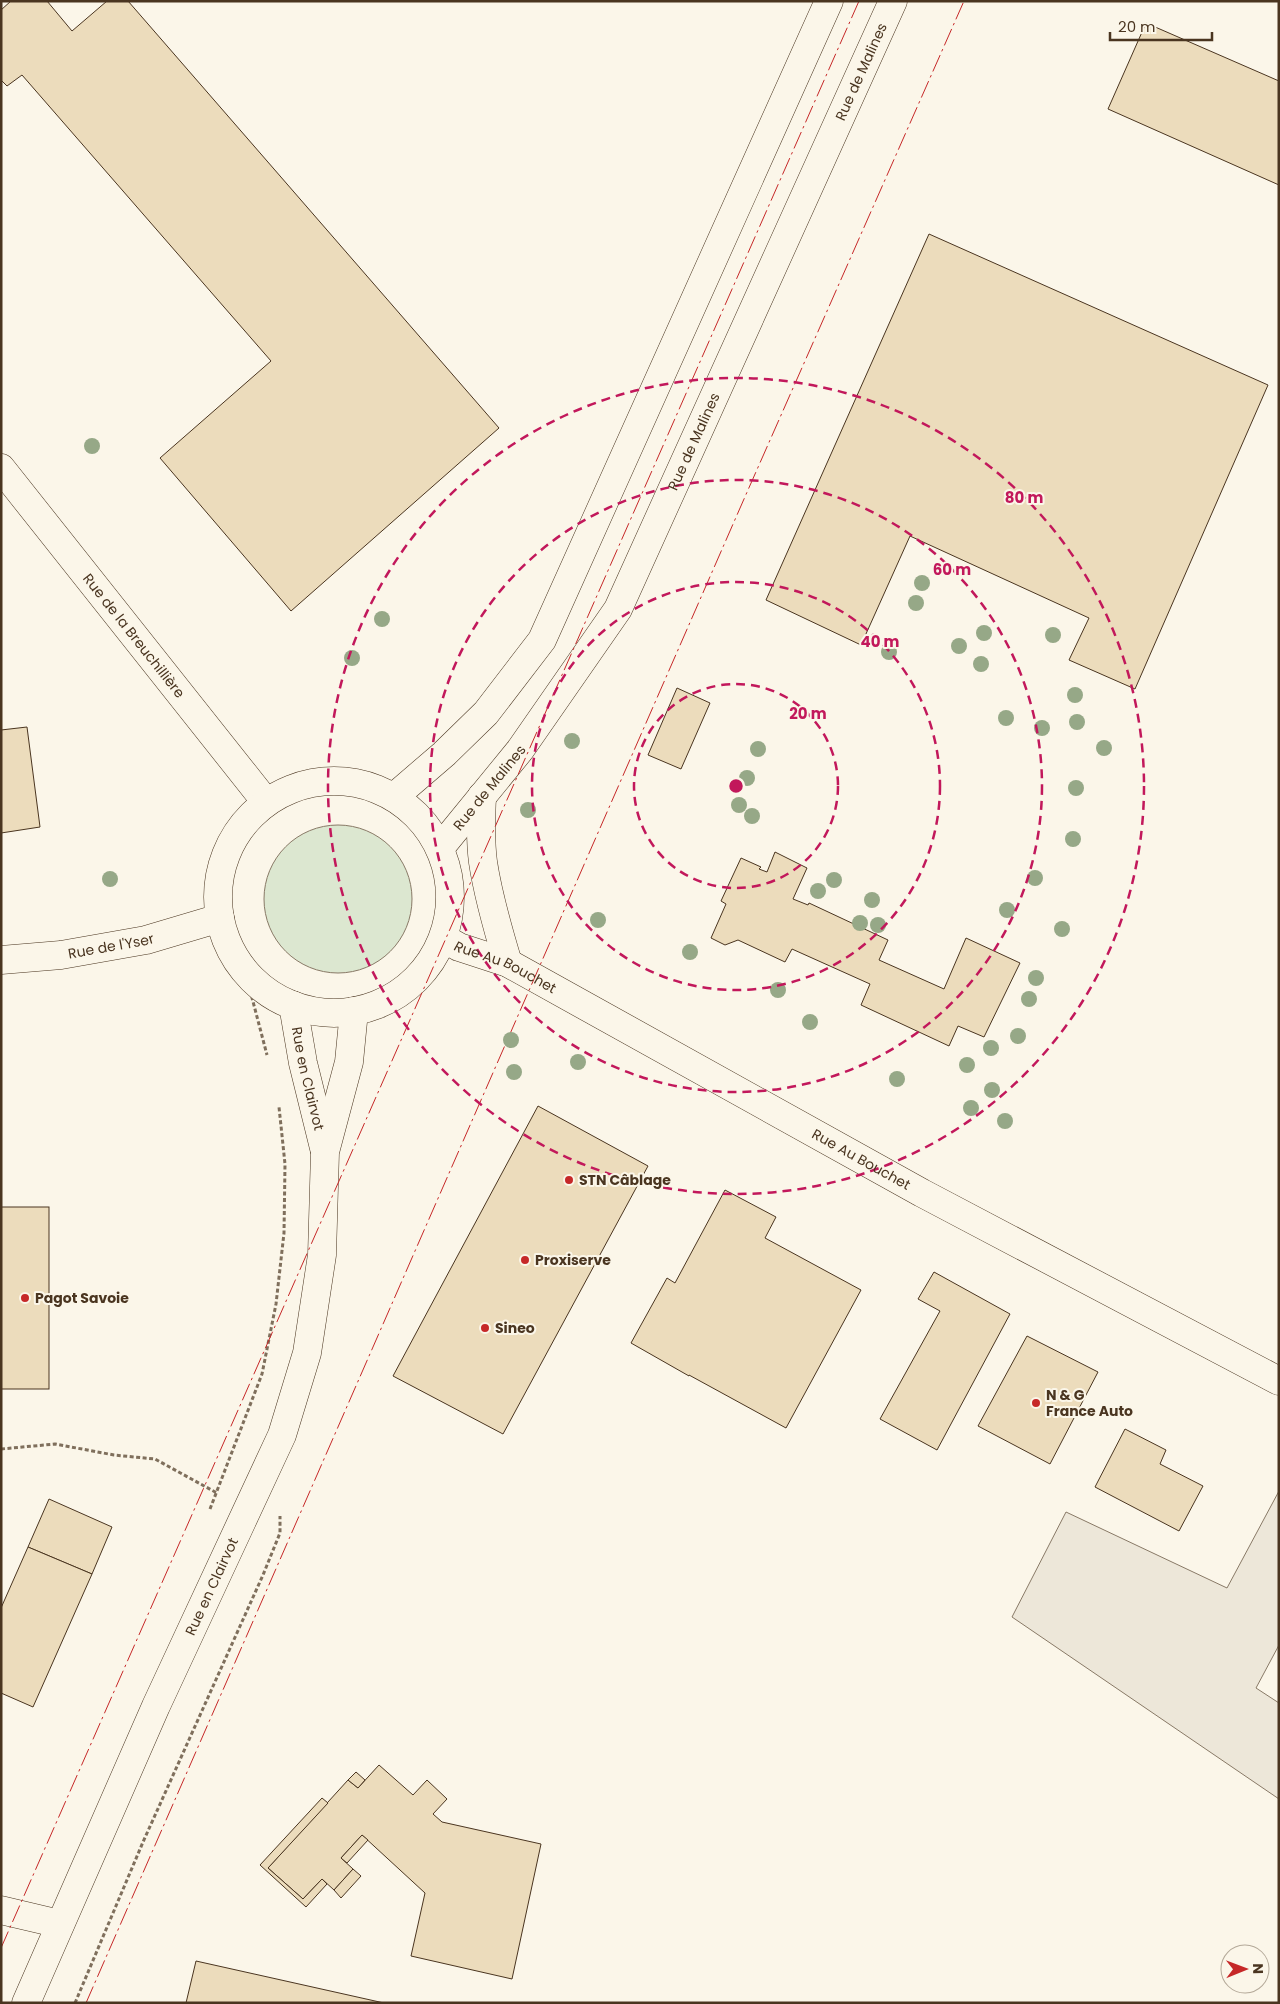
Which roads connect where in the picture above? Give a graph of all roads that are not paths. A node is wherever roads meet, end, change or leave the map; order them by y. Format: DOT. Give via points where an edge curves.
graph roads {
  1 [pos="830,1"];
  2 [pos="893,1"];
  3 [pos="1,468"];
  4 [pos="482,796"];
  5 [pos="394,797"];
  6 [pos="266,802"];
  7 [pos="440,848"];
  8 [pos="220,918"];
  9 [pos="443,938"];
  10 [pos="1,960"];
  11 [pos="508,963"];
  12 [pos="293,1005"];
  13 [pos="354,1011"];
  14 [pos="326,1152"];
  15 [pos="1279,1381"];
  16 [pos="1,1910"];
  17 [pos="60,1924"];
  18 [pos="26,2003"];
  1 -- 5 [label="street" via="542,640 486,713"];
  2 -- 4 [label="street, Rue de Malines" via="618,608 520,750"];
  3 -- 6 [label="street, Rue de la Breuchillière"];
  4 -- 7 [label="street, Rue de Malines"];
  4 -- 11 [label="street" via="483,862"];
  5 -- 6 [label="street" via="363,784 329,780 296,786"];
  5 -- 7 [label="street" via="421,819"];
  6 -- 8 [label="street" via="242,825 226,853 219,885"];
  7 -- 9 [label="street" via="449,878 450,908"];
  8 -- 10 [label="street, Rue de l'Yser" via="146,940 62,955"];
  8 -- 12 [label="street" via="229,946 244,971 266,992"];
  9 -- 11 [label="street, Rue Au Bouchet"];
  9 -- 13 [label="street" via="428,965 406,988 379,1004"];
  11 -- 15 [label="street, Rue Au Bouchet" via="922,1193"];
  12 -- 13 [label="street" via="324,1012"];
  12 -- 14 [label="street, Rue en Clairvot"];
  13 -- 14 [label="street, Rue en Clairvot" via="349,1062"];
  14 -- 17 [label="street, Rue en Clairvot" via="322,1255 307,1353 282,1435 156,1706"];
  16 -- 17 [label="street"];
  17 -- 18 [label="street, Rue en Clairvot"];
}
